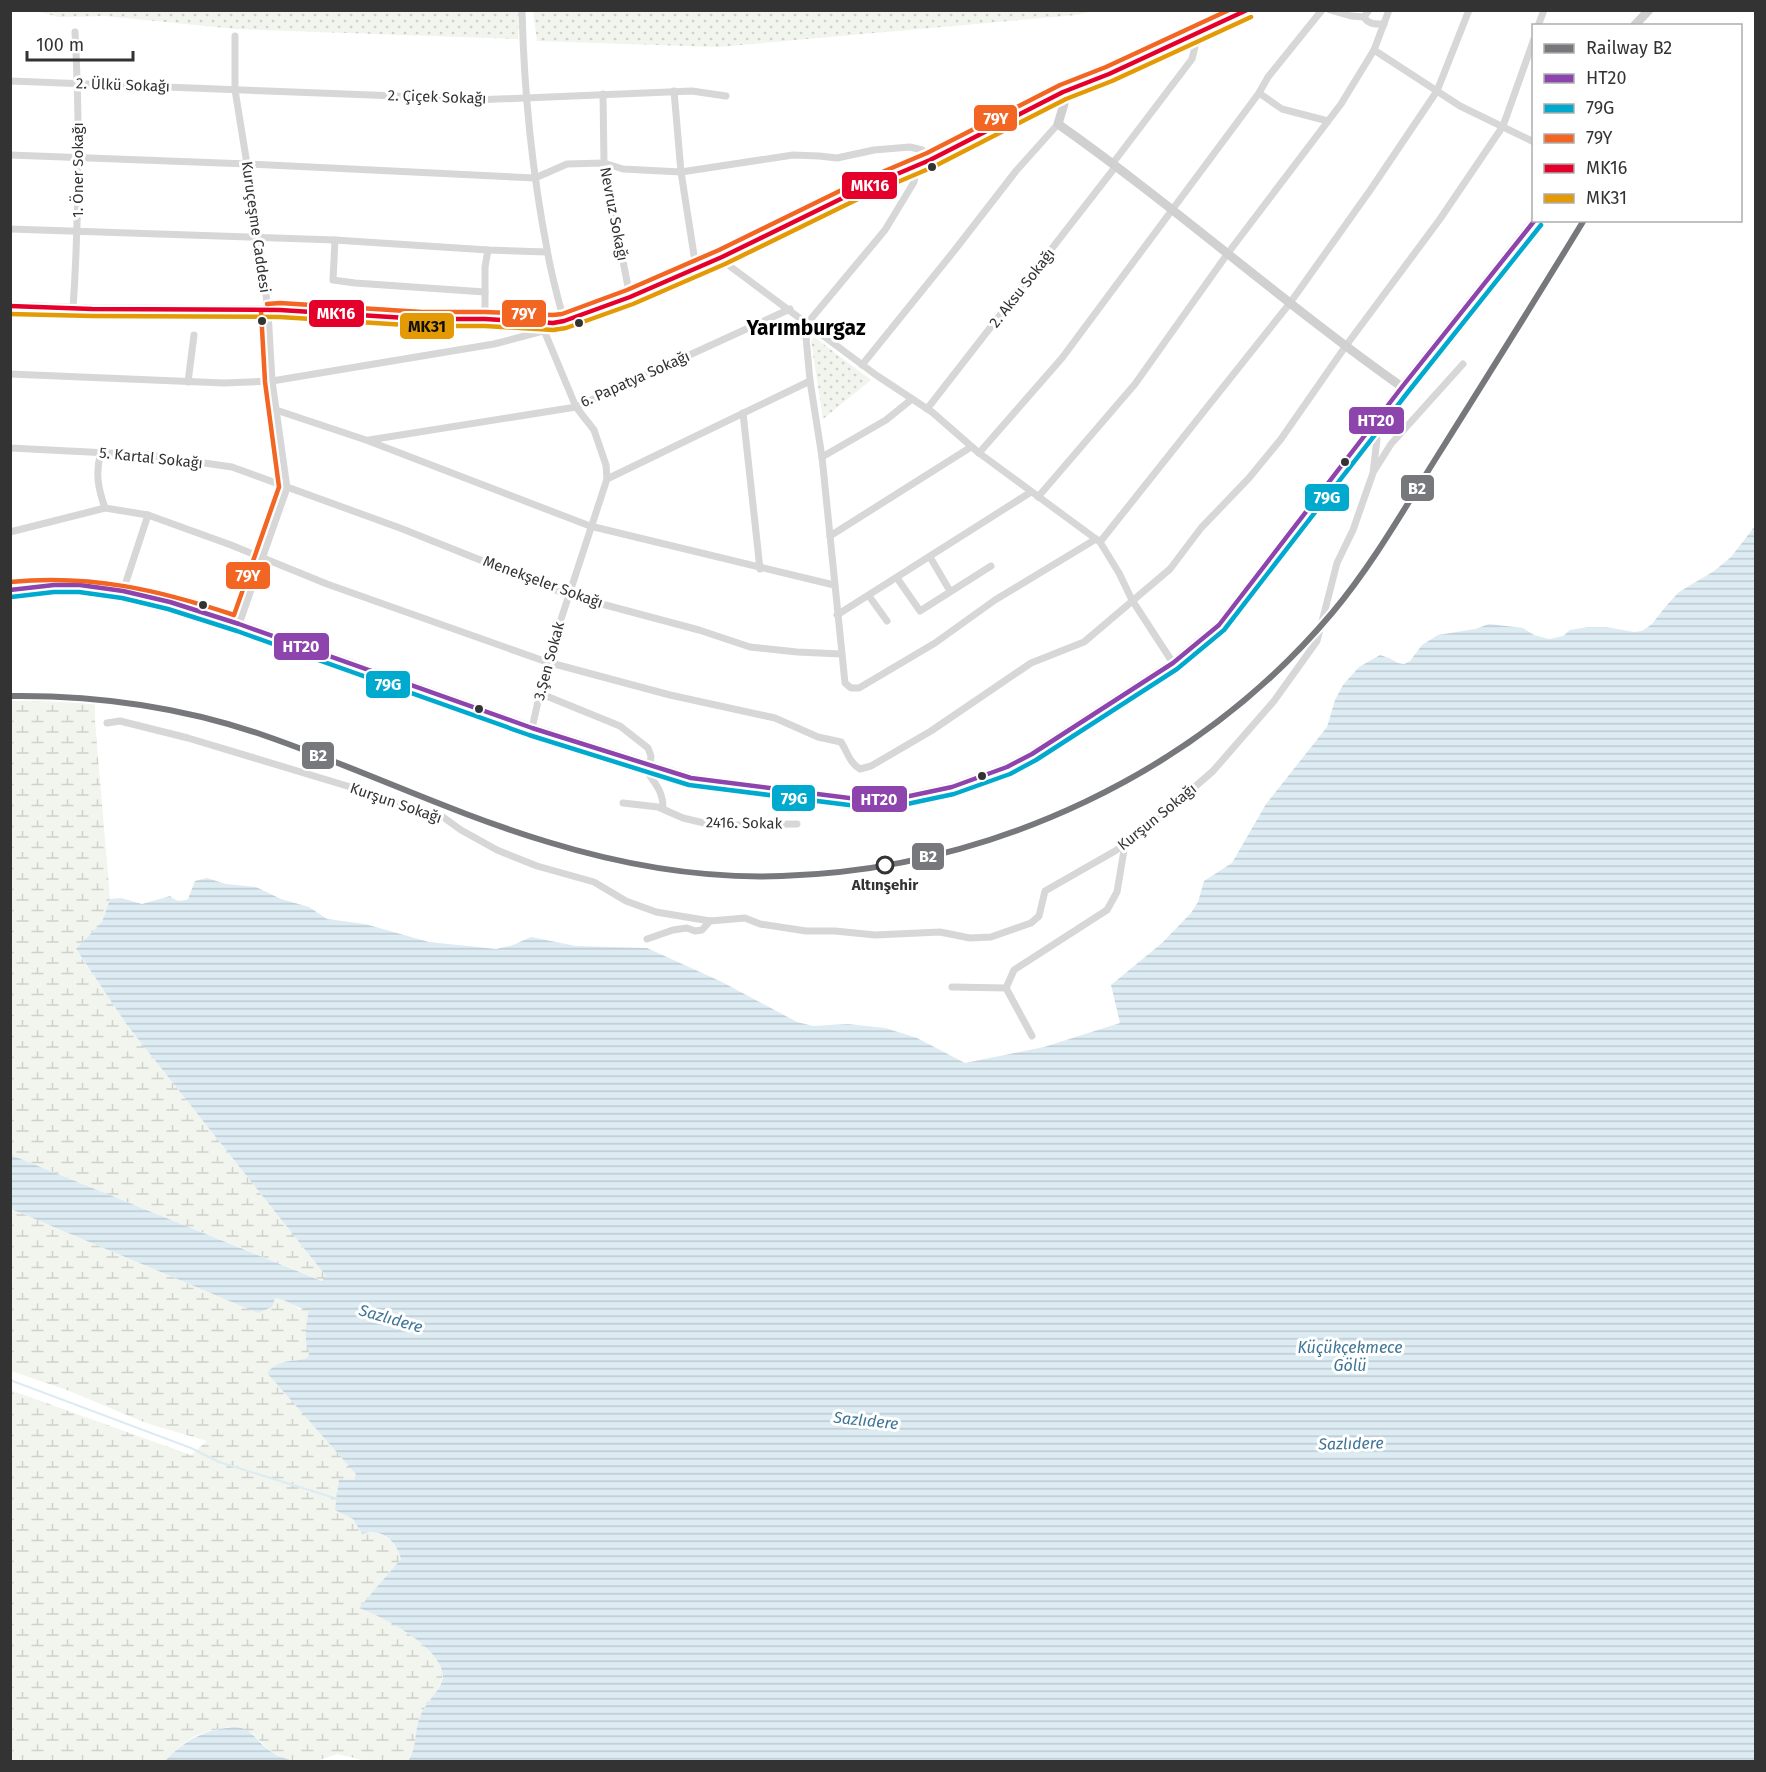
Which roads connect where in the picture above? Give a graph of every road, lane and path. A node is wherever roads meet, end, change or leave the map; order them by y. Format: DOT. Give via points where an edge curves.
graph roads {
  1 [pos="522,10"];
  2 [pos="1248,10"];
  3 [pos="1322,10"];
  4 [pos="1330,10"];
  5 [pos="1389,10"];
  6 [pos="1469,10"];
  7 [pos="1649,10"];
  8 [pos="1366,14"];
  9 [pos="1384,24"];
  10 [pos="1636,24"];
  11 [pos="75,32"];
  12 [pos="235,36"];
  13 [pos="1192,37"];
  14 [pos="1532,42"];
  15 [pos="1374,50"];
  16 [pos="10,81"];
  17 [pos="78,84"];
  18 [pos="235,90"];
  19 [pos="674,91"];
  20 [pos="1437,91"];
  21 [pos="1063,92"];
  22 [pos="1259,93"];
  23 [pos="603,94"];
  24 [pos="726,96"];
  25 [pos="526,98"];
  26 [pos="1328,121"];
  27 [pos="1058,124"];
  28 [pos="1503,126"];
  29 [pos="1532,141"];
  30 [pos="10,155"];
  31 [pos="78,157"];
  32 [pos="930,160"];
  33 [pos="604,163"];
  34 [pos="248,164"];
  35 [pos="1114,165"];
  36 [pos="912,167"];
  37 [pos="681,172"];
  38 [pos="535,178"];
  39 [pos="1171,210"];
  40 [pos="1533,222"];
  41 [pos="10,229"];
  42 [pos="78,230"];
  43 [pos="259,238"];
  44 [pos="335,240"];
  45 [pos="488,250"];
  46 [pos="547,252"];
  47 [pos="1228,253"];
  48 [pos="722,257"];
  49 [pos="696,268"];
  50 [pos="484,292"];
  51 [pos="630,297"];
  52 [pos="1290,303"];
  53 [pos="10,306"];
  54 [pos="73,309"];
  55 [pos="790,309"];
  56 [pos="268,311"];
  57 [pos="484,319"];
  58 [pos="564,321"];
  59 [pos="806,323"];
  60 [pos="543,327"];
  61 [pos="194,335"];
  62 [pos="1345,347"];
  63 [pos="861,364"];
  64 [pos="1463,364"];
  65 [pos="10,374"];
  66 [pos="272,381"];
  67 [pos="810,381"];
  68 [pos="188,382"];
  69 [pos="1402,387"];
  70 [pos="912,399"];
  71 [pos="576,407"];
  72 [pos="927,409"];
  73 [pos="276,410"];
  74 [pos="743,413"];
  75 [pos="1369,432"];
  76 [pos="366,440"];
  77 [pos="971,447"];
  78 [pos="10,448"];
  79 [pos="101,452"];
  80 [pos="978,453"];
  81 [pos="822,457"];
  82 [pos="1373,473"];
  83 [pos="607,479"];
  84 [pos="287,488"];
  85 [pos="1034,495"];
  86 [pos="105,508"];
  87 [pos="148,514"];
  88 [pos="590,526"];
  89 [pos="10,532"];
  90 [pos="830,536"];
  91 [pos="1098,541"];
  92 [pos="930,557"];
  93 [pos="263,559"];
  94 [pos="991,566"];
  95 [pos="760,569"];
  96 [pos="897,578"];
  97 [pos="834,585"];
  98 [pos="10,590"];
  99 [pos="123,591"];
  100 [pos="950,591"];
  101 [pos="567,595"];
  102 [pos="869,596"];
  103 [pos="1132,600"];
  104 [pos="837,615"];
  105 [pos="887,621"];
  106 [pos="239,624"];
  107 [pos="841,654"];
  108 [pos="547,662"];
  109 [pos="1173,663"];
  110 [pos="539,693"];
  111 [pos="107,723"];
  112 [pos="532,728"];
  113 [pos="646,764"];
  114 [pos="623,803"];
  115 [pos="663,808"];
  116 [pos="797,824"];
  117 [pos="1125,844"];
  118 [pos="710,921"];
  119 [pos="647,939"];
  120 [pos="952,987"];
  121 [pos="1006,988"];
  122 [pos="1032,1036"];
  1 -- 25 [label="street"];
  2 -- 13 [label="street"];
  3 -- 22 [label="street"];
  4 -- 8 [label="street" via="1352,16"];
  5 -- 9 [label="street"];
  6 -- 20 [label="street"];
  7 -- 10 [label="street"];
  8 -- 9 [label="street" via="1366,21"];
  9 -- 15 [label="street"];
  11 -- 17 [label="street, 1. Öner Sokağı"];
  12 -- 18 [label="street, Kuruçeşme Caddesi"];
  13 -- 21 [label="street"];
  13 -- 35 [label="street, 2. Aksu Sokağı" via="1192,59"];
  14 -- 28 [label="street"];
  15 -- 20 [label="street"];
  15 -- 26 [label="street"];
  16 -- 17 [label="street, 2. Ülkü Sokağı"];
  17 -- 18 [label="street, 2. Ülkü Sokağı"];
  17 -- 31 [label="street, 1. Öner Sokağı"];
  18 -- 25 [label="street, 2. Çiçek Sokağı" via="451,101"];
  18 -- 34 [label="street, Kuruçeşme Caddesi"];
  19 -- 23 [label="street, 2. Çiçek Sokağı"];
  19 -- 24 [label="street, 2. Çiçek Sokağı"];
  19 -- 37 [label="street"];
  20 -- 28 [label="street" via="1482,119"];
  20 -- 52 [label="street"];
  21 -- 27 [label="street"];
  21 -- 32 [label="street"];
  22 -- 26 [label="street" via="1282,109"];
  22 -- 39 [label="street"];
  23 -- 25 [label="street, 2. Çiçek Sokağı"];
  23 -- 33 [label="street, Nevruz Sokağı"];
  25 -- 38 [label="street"];
  26 -- 47 [label="street"];
  27 -- 35 [label="street"];
  27 -- 63 [label="street"];
  28 -- 29 [label="street"];
  28 -- 62 [label="street"];
  30 -- 31 [label="street"];
  31 -- 34 [label="street"];
  31 -- 42 [label="street, 1. Öner Sokağı"];
  32 -- 36 [label="street"];
  32 -- 37 [label="street" via="922,150 910,147 837,158 793,155"];
  33 -- 37 [label="street" via="623,169"];
  33 -- 38 [label="street" via="567,164"];
  33 -- 51 [label="street, Nevruz Sokağı"];
  34 -- 38 [label="street"];
  34 -- 43 [label="street, Kuruçeşme Caddesi"];
  35 -- 39 [label="street"];
  35 -- 72 [label="street, 2. Aksu Sokağı"];
  36 -- 48 [label="street"];
  36 -- 59 [label="street" via="914,182 885,230"];
  37 -- 49 [label="street"];
  38 -- 46 [label="street"];
  39 -- 47 [label="street"];
  39 -- 80 [label="street" via="1062,358"];
  40 -- 69 [label="street"];
  41 -- 42 [label="street"];
  42 -- 43 [label="street"];
  42 -- 54 [label="street, 1. Öner Sokağı"];
  43 -- 44 [label="street"];
  43 -- 56 [label="street, Kuruçeşme Caddesi"];
  44 -- 45 [label="street"];
  44 -- 50 [label="street" via="333,280"];
  45 -- 46 [label="street"];
  45 -- 50 [label="street"];
  46 -- 58 [label="street"];
  47 -- 52 [label="street"];
  47 -- 85 [label="street" via="1135,384"];
  48 -- 49 [label="street"];
  48 -- 55 [label="street"];
  49 -- 51 [label="street"];
  50 -- 57 [label="street"];
  51 -- 58 [label="street"];
  52 -- 62 [label="street"];
  52 -- 91 [label="street"];
  53 -- 54 [label="street"];
  54 -- 56 [label="street"];
  55 -- 59 [label="street"];
  55 -- 71 [label="street, 6. Papatya Sokağı"];
  56 -- 57 [label="street"];
  56 -- 66 [label="street, Kuruçeşme Caddesi"];
  57 -- 60 [label="street"];
  58 -- 60 [label="street"];
  59 -- 63 [label="street"];
  59 -- 67 [label="street"];
  60 -- 66 [label="street" via="494,344"];
  60 -- 71 [label="street"];
  61 -- 68 [label="street"];
  62 -- 69 [label="street"];
  62 -- 103 [label="street" via="1249,478 1201,528 1170,569"];
  63 -- 70 [label="street"];
  64 -- 82 [label="street" via="1391,444"];
  65 -- 68 [label="street"];
  66 -- 68 [label="street"];
  66 -- 73 [label="street, Kuruçeşme Caddesi"];
  67 -- 74 [label="street"];
  67 -- 81 [label="street"];
  69 -- 75 [label="street"];
  70 -- 72 [label="street"];
  70 -- 81 [label="street" via="886,420"];
  71 -- 76 [label="street, 6. Papatya Sokağı"];
  71 -- 83 [label="street" via="594,430"];
  72 -- 77 [label="street"];
  73 -- 76 [label="street"];
  73 -- 84 [label="street, Kuruçeşme Caddesi"];
  74 -- 83 [label="street"];
  74 -- 95 [label="street"];
  75 -- 82 [label="street, Kurşun Sokağı" via="1377,440"];
  75 -- 109 [label="street" via="1226,618"];
  76 -- 88 [label="street"];
  77 -- 80 [label="street"];
  77 -- 90 [label="street"];
  78 -- 79 [label="street, 5. Kartal Sokağı"];
  79 -- 84 [label="street, 5. Kartal Sokağı" via="232,467"];
  79 -- 86 [label="street" via="97,481"];
  80 -- 85 [label="street"];
  81 -- 90 [label="street"];
  82 -- 117 [label="street, Kurşun Sokağı" via="1337,562 1317,642 1274,701 1213,771"];
  83 -- 88 [label="street, 3.Şen Sokak"];
  84 -- 93 [label="street, Kuruçeşme Caddesi"];
  84 -- 101 [label="street, Menekşeler Sokağı"];
  85 -- 91 [label="street"];
  85 -- 92 [label="street"];
  86 -- 87 [label="street"];
  86 -- 89 [label="street"];
  87 -- 93 [label="street"];
  87 -- 99 [label="street"];
  88 -- 95 [label="street"];
  88 -- 101 [label="street, 3.Şen Sokak"];
  90 -- 97 [label="street"];
  91 -- 103 [label="street"];
  91 -- 107 [label="street" via="995,600 859,688 845,683"];
  92 -- 96 [label="street"];
  92 -- 100 [label="street"];
  93 -- 106 [label="street, Kuruçeşme Caddesi"];
  93 -- 108 [label="street"];
  94 -- 100 [label="street"];
  95 -- 97 [label="street"];
  96 -- 100 [label="street" via="920,610"];
  96 -- 102 [label="street"];
  97 -- 104 [label="street"];
  98 -- 99 [label="street" via="62,585"];
  99 -- 106 [label="street"];
  101 -- 107 [label="street, Menekşeler Sokağı" via="750,647"];
  101 -- 108 [label="street, 3.Şen Sokak"];
  102 -- 104 [label="street"];
  102 -- 105 [label="street"];
  103 -- 108 [label="street" via="1084,642 1031,663 931,731 860,769 852,763 841,742 818,737 775,718"];
  103 -- 109 [label="street"];
  104 -- 107 [label="street"];
  106 -- 112 [label="street"];
  108 -- 110 [label="street, 3.Şen Sokak"];
  109 -- 113 [label="street" via="1032,754 970,781 916,795 865,800 767,789 691,778"];
  110 -- 112 [label="street, 3.Şen Sokak"];
  110 -- 113 [label="street" via="620,726 648,748 651,756"];
  111 -- 118 [label="street, Kurşun Sokağı" via="120,721 188,738 367,792 443,817 497,850 594,882 626,901 656,912"];
  112 -- 113 [label="street"];
  113 -- 115 [label="street" via="661,791"];
  114 -- 115 [label="street, 2416. Sokak"];
  115 -- 116 [label="street, 2416. Sokak" via="704,823"];
  117 -- 118 [label="street, Kurşun Sokağı" via="1045,891 1039,915 1031,923 992,937 970,938 940,932 875,935 806,931 745,918"];
  117 -- 121 [label="street" via="1117,892 1107,910 1014,970"];
  118 -- 119 [label="street, Kurşun Sokağı" via="702,930 674,930"];
  120 -- 121 [label="street"];
  121 -- 122 [label="street"];
}
